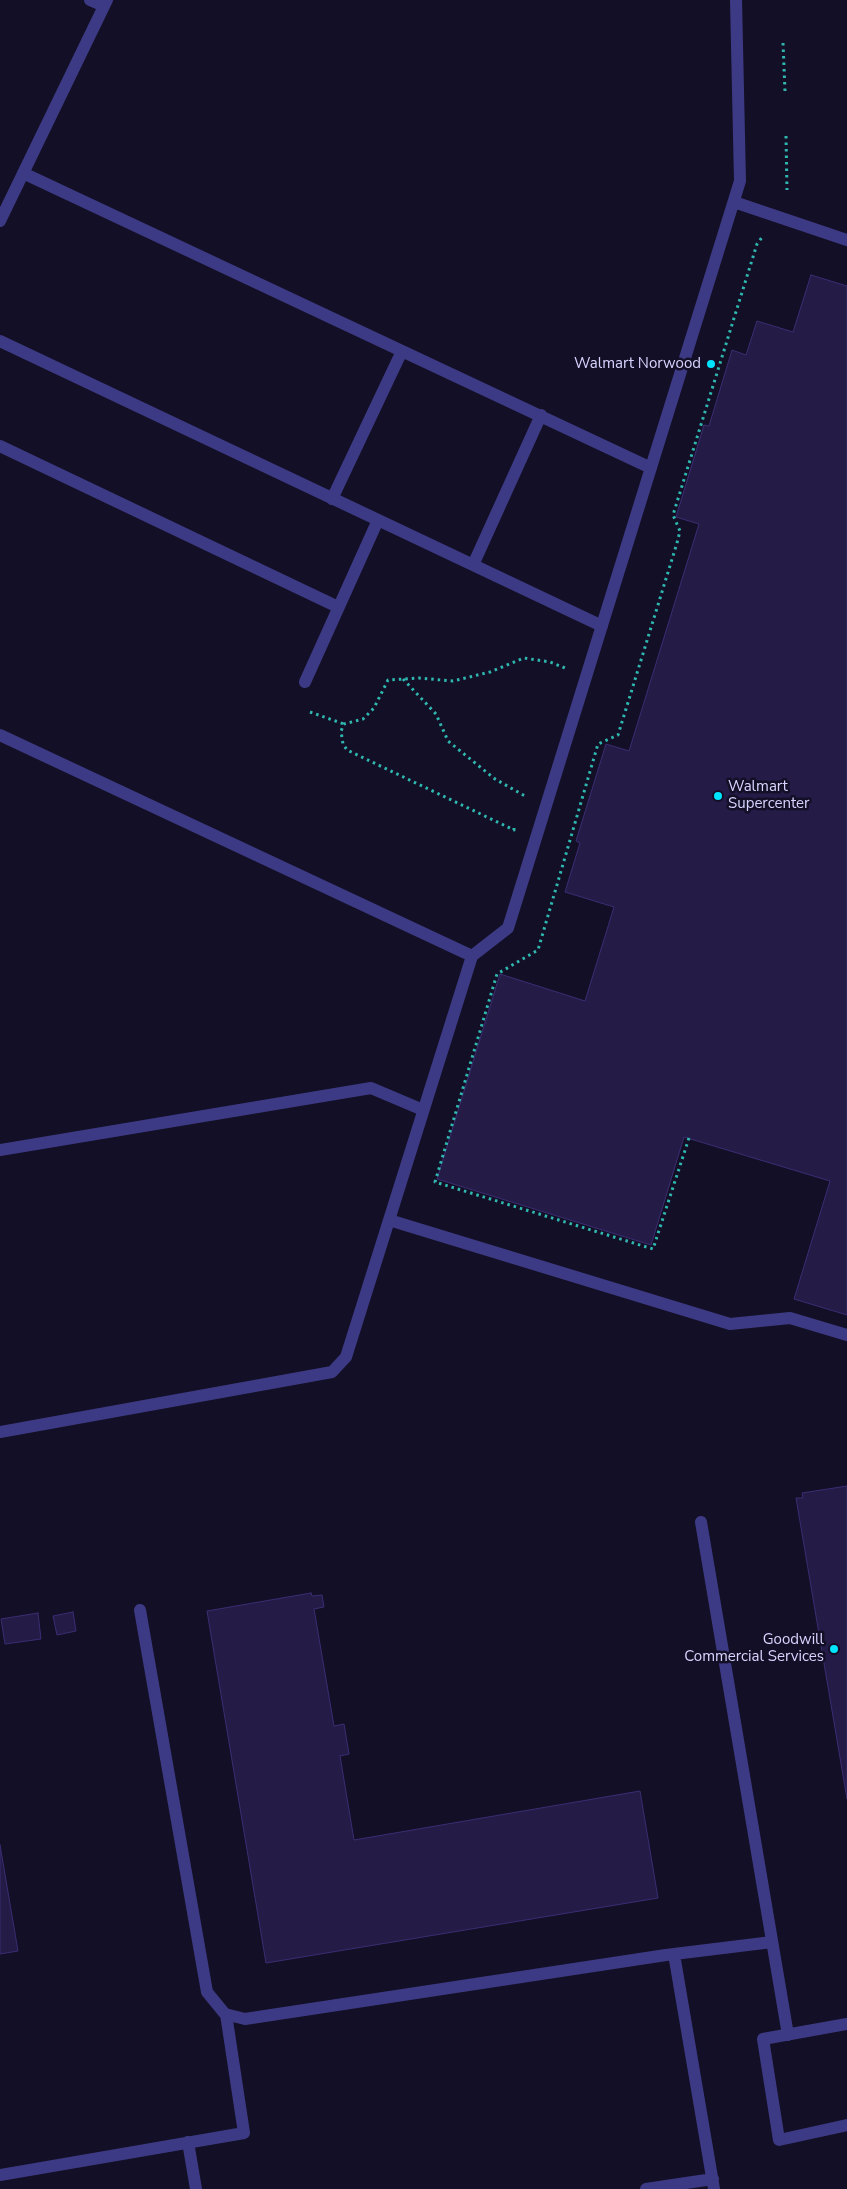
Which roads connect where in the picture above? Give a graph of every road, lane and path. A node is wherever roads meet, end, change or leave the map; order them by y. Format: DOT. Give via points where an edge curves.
graph roads {
  1 [pos="90,0"];
  2 [pos="736,0"];
  3 [pos="105,3"];
  4 [pos="783,43"];
  5 [pos="785,91"];
  6 [pos="786,136"];
  7 [pos="23,173"];
  8 [pos="787,190"];
  9 [pos="734,202"];
  10 [pos="0,221"];
  11 [pos="770,235"];
  12 [pos="847,240"];
  13 [pos="0,341"];
  14 [pos="402,351"];
  15 [pos="541,415"];
  16 [pos="0,446"];
  17 [pos="652,468"];
  18 [pos="332,499"];
  19 [pos="378,520"];
  20 [pos="473,565"];
  21 [pos="338,608"];
  22 [pos="602,626"];
  23 [pos="572,671"];
  24 [pos="403,679"];
  25 [pos="305,682"];
  26 [pos="310,712"];
  27 [pos="344,724"];
  28 [pos="0,734"];
  29 [pos="523,800"];
  30 [pos="516,822"];
  31 [pos="472,956"];
  32 [pos="424,1110"];
  33 [pos="689,1138"];
  34 [pos="0,1150"];
  35 [pos="389,1220"];
  36 [pos="847,1335"];
  37 [pos="0,1432"];
  38 [pos="701,1522"];
  39 [pos="140,1610"];
  40 [pos="772,1942"];
  41 [pos="674,1954"];
  42 [pos="226,2014"];
  43 [pos="847,2024"];
  44 [pos="788,2035"];
  45 [pos="847,2125"];
  46 [pos="188,2142"];
  47 [pos="0,2175"];
  48 [pos="714,2184"];
  49 [pos="196,2189"];
  50 [pos="646,2189"];
  1 -- 3 [label="lane"];
  2 -- 9 [label="lane" via="740,181"];
  3 -- 7 [label="lane"];
  4 -- 5 [label="path"];
  6 -- 8 [label="path"];
  7 -- 10 [label="lane"];
  7 -- 14 [label="lane"];
  9 -- 12 [label="lane"];
  9 -- 17 [label="lane"];
  11 -- 33 [label="path" via="762,236 756,244 673,515 680,531 677,544 618,735 598,744 538,950 497,974 435,1182 653,1249"];
  13 -- 18 [label="lane"];
  14 -- 15 [label="lane"];
  14 -- 18 [label="lane"];
  15 -- 17 [label="lane"];
  15 -- 20 [label="lane"];
  16 -- 21 [label="lane"];
  17 -- 22 [label="lane"];
  18 -- 19 [label="lane"];
  19 -- 20 [label="lane"];
  19 -- 21 [label="lane"];
  20 -- 22 [label="lane"];
  21 -- 25 [label="lane"];
  22 -- 31 [label="lane" via="508,928"];
  23 -- 24 [label="path" via="550,662 524,658 453,682"];
  24 -- 27 [label="path" via="388,680 374,708 363,719"];
  24 -- 29 [label="path" via="436,714 448,741 495,779 525,796"];
  26 -- 27 [label="path"];
  27 -- 30 [label="path" via="343,744 347,750 514,830"];
  28 -- 31 [label="lane"];
  31 -- 32 [label="lane"];
  32 -- 34 [label="lane" via="371,1088"];
  32 -- 35 [label="lane"];
  35 -- 36 [label="lane" via="730,1324 790,1318"];
  35 -- 37 [label="lane" via="346,1357 332,1372"];
  38 -- 40 [label="lane"];
  39 -- 42 [label="lane" via="207,1992"];
  40 -- 41 [label="lane"];
  40 -- 44 [label="lane"];
  41 -- 42 [label="lane" via="245,2018"];
  41 -- 48 [label="lane"];
  42 -- 46 [label="lane" via="244,2133"];
  43 -- 44 [label="lane"];
  44 -- 45 [label="lane" via="763,2040 779,2140"];
  46 -- 47 [label="lane"];
  46 -- 49 [label="lane"];
  48 -- 50 [label="lane"];
}
